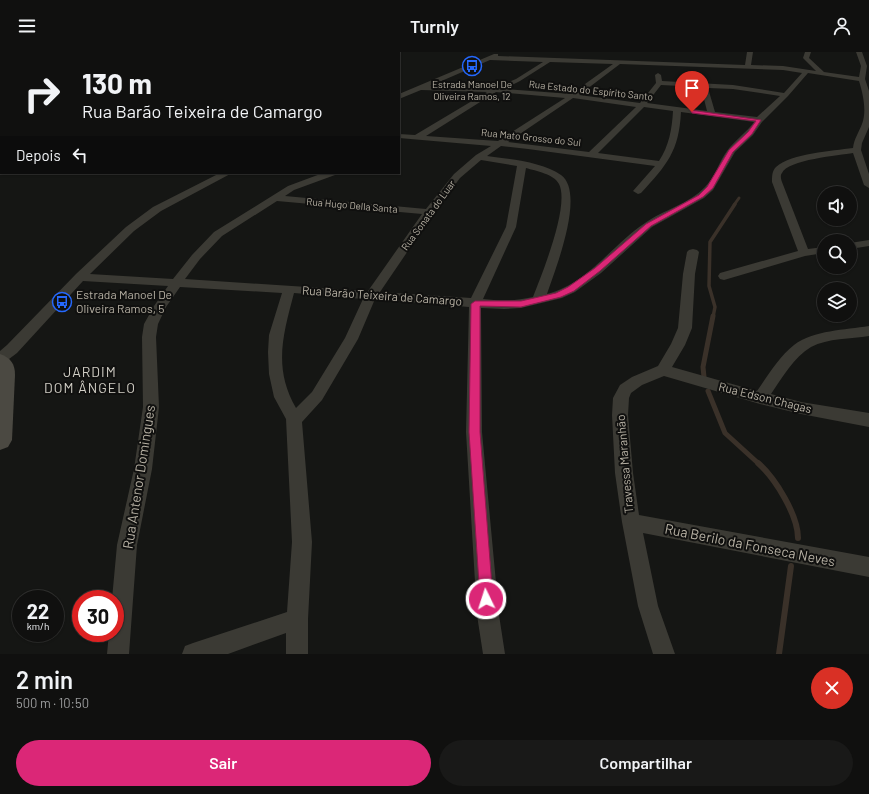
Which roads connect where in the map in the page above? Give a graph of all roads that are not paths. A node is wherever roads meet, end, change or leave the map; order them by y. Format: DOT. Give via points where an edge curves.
graph roads {
  1 [pos="504,52"];
  2 [pos="750,52"];
  3 [pos="808,52"];
  4 [pos="860,52"];
  5 [pos="570,54"];
  6 [pos="488,58"];
  7 [pos="548,61"];
  8 [pos="564,61"];
  9 [pos="618,62"];
  10 [pos="866,66"];
  11 [pos="748,68"];
  12 [pos="807,71"];
  13 [pos="822,73"];
  14 [pos="862,79"];
  15 [pos="704,85"];
  16 [pos="420,88"];
  17 [pos="495,90"];
  18 [pos="571,96"];
  19 [pos="786,96"];
  20 [pos="400,97"];
  21 [pos="642,105"];
  22 [pos="677,110"];
  23 [pos="711,113"];
  24 [pos="759,120"];
  25 [pos="400,136"];
  26 [pos="417,137"];
  27 [pos="498,144"];
  28 [pos="400,145"];
  29 [pos="857,150"];
  30 [pos="592,154"];
  31 [pos="479,157"];
  32 [pos="864,162"];
  33 [pos="660,164"];
  34 [pos="522,165"];
  35 [pos="225,174"];
  36 [pos="329,174"];
  37 [pos="869,185"];
  38 [pos="638,191"];
  39 [pos="274,198"];
  40 [pos="429,212"];
  41 [pos="869,243"];
  42 [pos="857,245"];
  43 [pos="817,251"];
  44 [pos="693,252"];
  45 [pos="804,254"];
  46 [pos="724,276"];
  47 [pos="80,277"];
  48 [pos="176,283"];
  49 [pos="289,289"];
  50 [pos="371,296"];
  51 [pos="538,300"];
  52 [pos="475,304"];
  53 [pos="869,331"];
  54 [pos="0,358"];
  55 [pos="0,362"];
  56 [pos="662,370"];
  57 [pos="760,398"];
  58 [pos="294,419"];
  59 [pos="869,420"];
  60 [pos="0,439"];
  61 [pos="631,522"];
  62 [pos="869,567"];
  63 [pos="297,619"];
  64 [pos="118,654"];
  65 [pos="193,654"];
  66 [pos="297,654"];
  67 [pos="494,654"];
  68 [pos="664,654"];
  1 -- 6 [label="street"];
  2 -- 11 [label="street"];
  3 -- 13 [label="street" via="806,58"];
  4 -- 10 [label="street"];
  5 -- 8 [label="street"];
  6 -- 7 [label="street"];
  6 -- 16 [label="street"];
  7 -- 8 [label="street"];
  7 -- 17 [label="street" via="518,80"];
  8 -- 9 [label="street"];
  9 -- 11 [label="street" via="688,62"];
  9 -- 18 [label="street, Rua Sonata do Luar"];
  10 -- 14 [label="street"];
  11 -- 12 [label="street"];
  12 -- 13 [label="street"];
  12 -- 19 [label="street, Rua Barão Teixeira de Camargo"];
  13 -- 14 [label="street"];
  14 -- 29 [label="street" via="868,113"];
  15 -- 19 [label="street" via="744,88"];
  15 -- 21 [label="street" via="658,79"];
  15 -- 23 [label="street"];
  16 -- 17 [label="street, Rua Estado do Espírito Santo"];
  16 -- 20 [label="street"];
  17 -- 18 [label="street, Rua Estado do Espírito Santo"];
  17 -- 26 [label="street"];
  18 -- 21 [label="street, Rua Estado do Espírito Santo"];
  18 -- 27 [label="street, Rua Sonata do Luar"];
  19 -- 24 [label="street, Rua Barão Teixeira de Camargo"];
  21 -- 22 [label="street, Rua Estado do Espírito Santo"];
  21 -- 30 [label="street"];
  22 -- 23 [label="street, Rua Estado do Espírito Santo"];
  22 -- 33 [label="street" via="674,140 666,158"];
  23 -- 24 [label="street, Rua Estado do Espírito Santo"];
  24 -- 51 [label="street, Rua Barão Teixeira de Camargo" via="731,152 710,188 701,196 648,225 598,270 571,289"];
  25 -- 26 [label="street, Rua Mato Grosso do Sul"];
  26 -- 27 [label="street, Rua Mato Grosso do Sul"];
  26 -- 28 [label="street"];
  27 -- 30 [label="street, Rua Mato Grosso do Sul"];
  27 -- 31 [label="street, Rua Sonata do Luar"];
  29 -- 32 [label="street"];
  29 -- 45 [label="street" via="792,163 780,168 776,174"];
  30 -- 33 [label="street, Rua Mato Grosso do Sul"];
  31 -- 34 [label="street"];
  31 -- 40 [label="street, Rua Sonata do Luar" via="457,176"];
  32 -- 37 [label="street"];
  33 -- 38 [label="street"];
  34 -- 51 [label="street" via="558,176 566,188 564,219 558,244"];
  34 -- 52 [label="street" via="511,227"];
  35 -- 47 [label="street" via="157,209"];
  36 -- 39 [label="street, Rua Antenor Domingues" via="302,182"];
  39 -- 40 [label="street, Rua Hugo Della Santa"];
  39 -- 48 [label="street, Rua Antenor Domingues" via="218,234"];
  40 -- 50 [label="street, Rua Sonata do Luar"];
  41 -- 42 [label="street"];
  43 -- 45 [label="street"];
  44 -- 56 [label="street" via="685,328 678,345"];
  45 -- 46 [label="street"];
  47 -- 48 [label="street, Rua Barão Teixeira de Camargo"];
  47 -- 54 [label="street" via="12,350"];
  48 -- 49 [label="street, Rua Barão Teixeira de Camargo"];
  48 -- 64 [label="street, Rua Antenor Domingues" via="151,324 151,407 143,469 127,545"];
  49 -- 50 [label="street, Rua Barão Teixeira de Camargo"];
  49 -- 58 [label="street" via="276,335 275,352 276,374 282,397"];
  50 -- 52 [label="street, Rua Barão Teixeira de Camargo"];
  50 -- 58 [label="street, Rua Sonata do Luar" via="334,369 317,396"];
  51 -- 52 [label="street, Rua Barão Teixeira de Camargo" via="521,304"];
  52 -- 67 [label="street" via="474,432 488,614"];
  53 -- 57 [label="street" via="806,344 790,359"];
  55 -- 60 [label="street" via="5,367"];
  56 -- 57 [label="street, Rua Edson Chagas"];
  56 -- 61 [label="street, Travessa Maranhão" via="625,389 622,398 620,415 624,473"];
  57 -- 59 [label="street, Rua Edson Chagas"];
  58 -- 63 [label="street" via="302,542"];
  61 -- 62 [label="street, Rua Berilo da Fonseca Neves"];
  61 -- 68 [label="street, Travessa Maranhão" via="648,606"];
  63 -- 65 [label="street"];
  63 -- 66 [label="street"];
}
